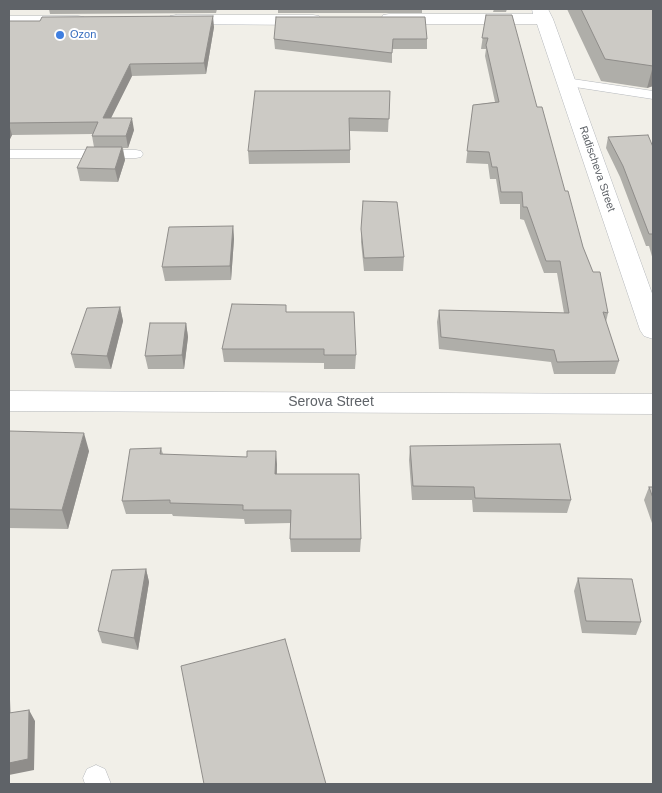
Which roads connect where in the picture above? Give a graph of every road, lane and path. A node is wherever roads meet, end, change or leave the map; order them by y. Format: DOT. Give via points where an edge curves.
graph roads {
  1 [pos="251,14"];
  2 [pos="542,14"];
  3 [pos="368,19"];
  4 [pos="164,20"];
  5 [pos="329,20"];
  6 [pos="9,21"];
  7 [pos="96,21"];
  8 [pos="566,82"];
  9 [pos="653,95"];
  10 [pos="9,154"];
  11 [pos="136,154"];
  12 [pos="653,330"];
  13 [pos="9,400"];
  14 [pos="653,404"];
  1 -- 4 [label="street"];
  1 -- 5 [label="street"];
  2 -- 3 [label="street"];
  2 -- 8 [label="street, Radischeva Street"];
  6 -- 7 [label="street"];
  8 -- 9 [label="lane"];
  8 -- 12 [label="street, Radischeva Street"];
  10 -- 11 [label="lane"];
  13 -- 14 [label="street, Serova Street"];
}
